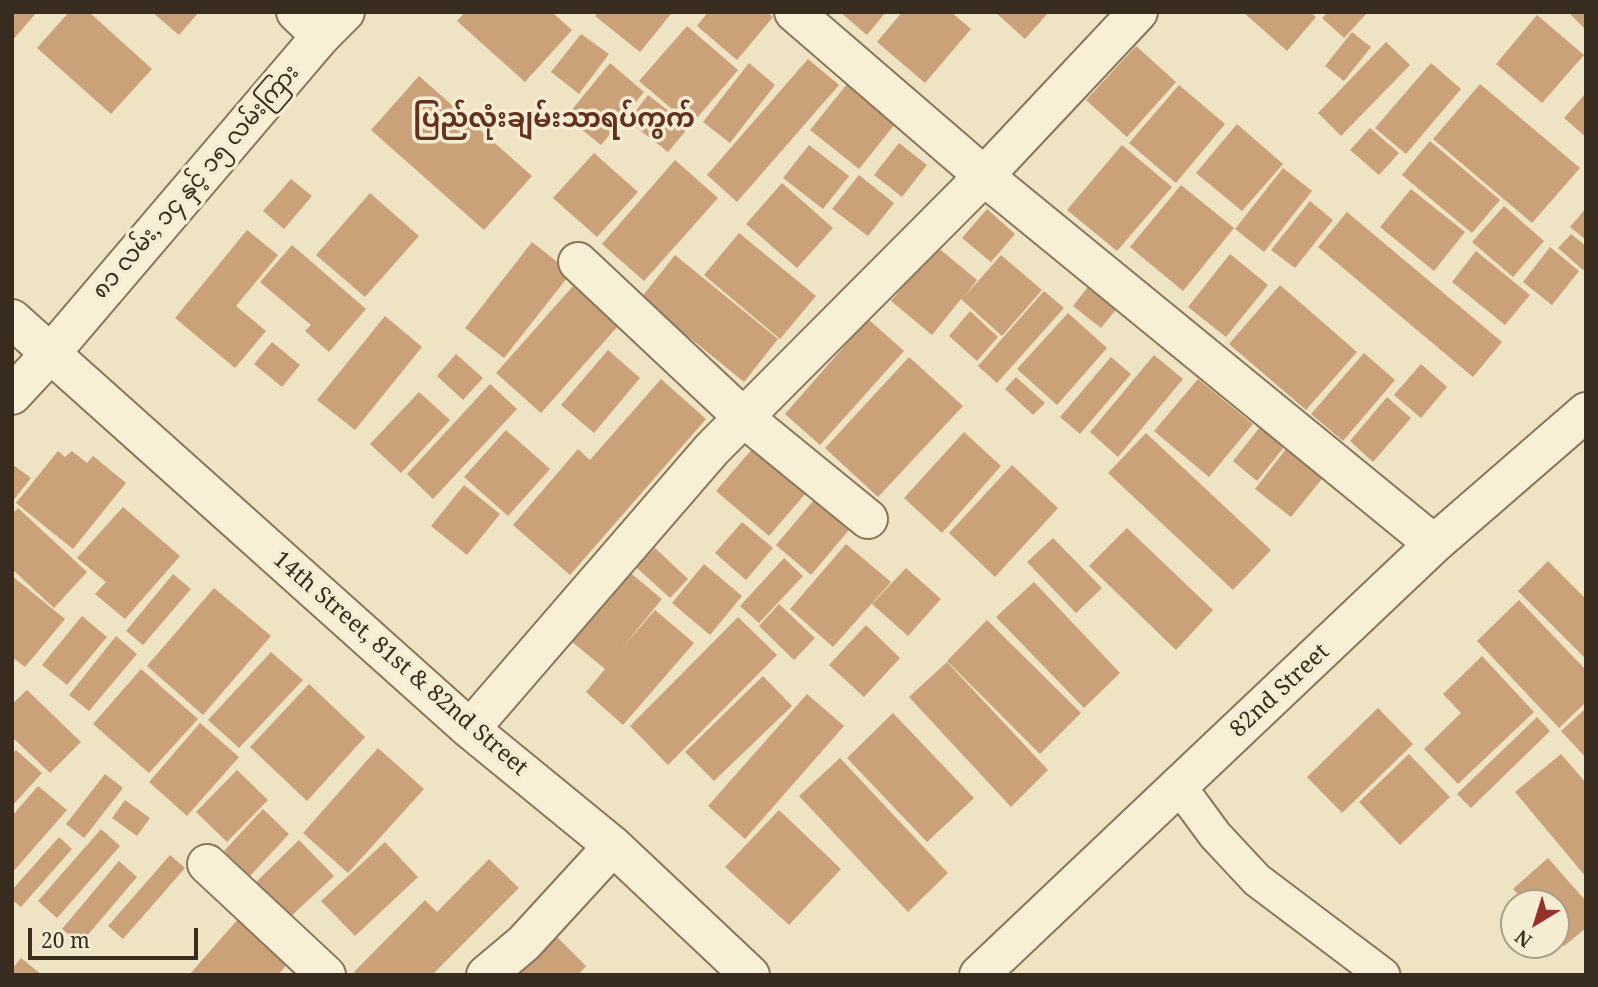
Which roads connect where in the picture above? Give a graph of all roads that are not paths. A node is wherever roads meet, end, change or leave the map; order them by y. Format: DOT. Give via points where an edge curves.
graph roads {
  1 [pos="794,12"];
  2 [pos="1138,12"];
  3 [pos="321,20"];
  4 [pos="984,176"];
  5 [pos="578,262"];
  6 [pos="12,319"];
  7 [pos="50,354"];
  8 [pos="12,396"];
  9 [pos="1586,412"];
  10 [pos="743,417"];
  11 [pos="868,519"];
  12 [pos="1434,544"];
  13 [pos="470,729"];
  14 [pos="1179,786"];
  15 [pos="613,846"];
  16 [pos="207,864"];
  17 [pos="326,975"];
  18 [pos="486,975"];
  19 [pos="750,975"];
  20 [pos="979,975"];
  21 [pos="1383,975"];
  1 -- 4 [label="street"];
  2 -- 4 [label="street"];
  3 -- 7 [label="street, ၈၁ လမ်း, ၁၄ နှင့် ၁၅ လမ်းကြား"];
  4 -- 10 [label="street"];
  4 -- 12 [label="street"];
  5 -- 10 [label="street"];
  6 -- 7 [label="street, 14th Street, 81st & 82nd Street"];
  7 -- 8 [label="street, ၈၁ လမ်း, ၁၄ နှင့် ၁၅ လမ်းကြား"];
  7 -- 13 [label="street, 14th Street, 81st & 82nd Street"];
  9 -- 12 [label="street, 82nd Street"];
  10 -- 11 [label="street"];
  10 -- 13 [label="street"];
  12 -- 14 [label="street, 82nd Street"];
  13 -- 15 [label="street, 14th Street, 81st & 82nd Street"];
  14 -- 20 [label="street, 82nd Street"];
  14 -- 21 [label="lane" via="1215,835 1257,880"];
  15 -- 18 [label="street" via="524,943"];
  15 -- 19 [label="street, 14th Street, 81st & 82nd Street"];
  16 -- 17 [label="street"];
}
